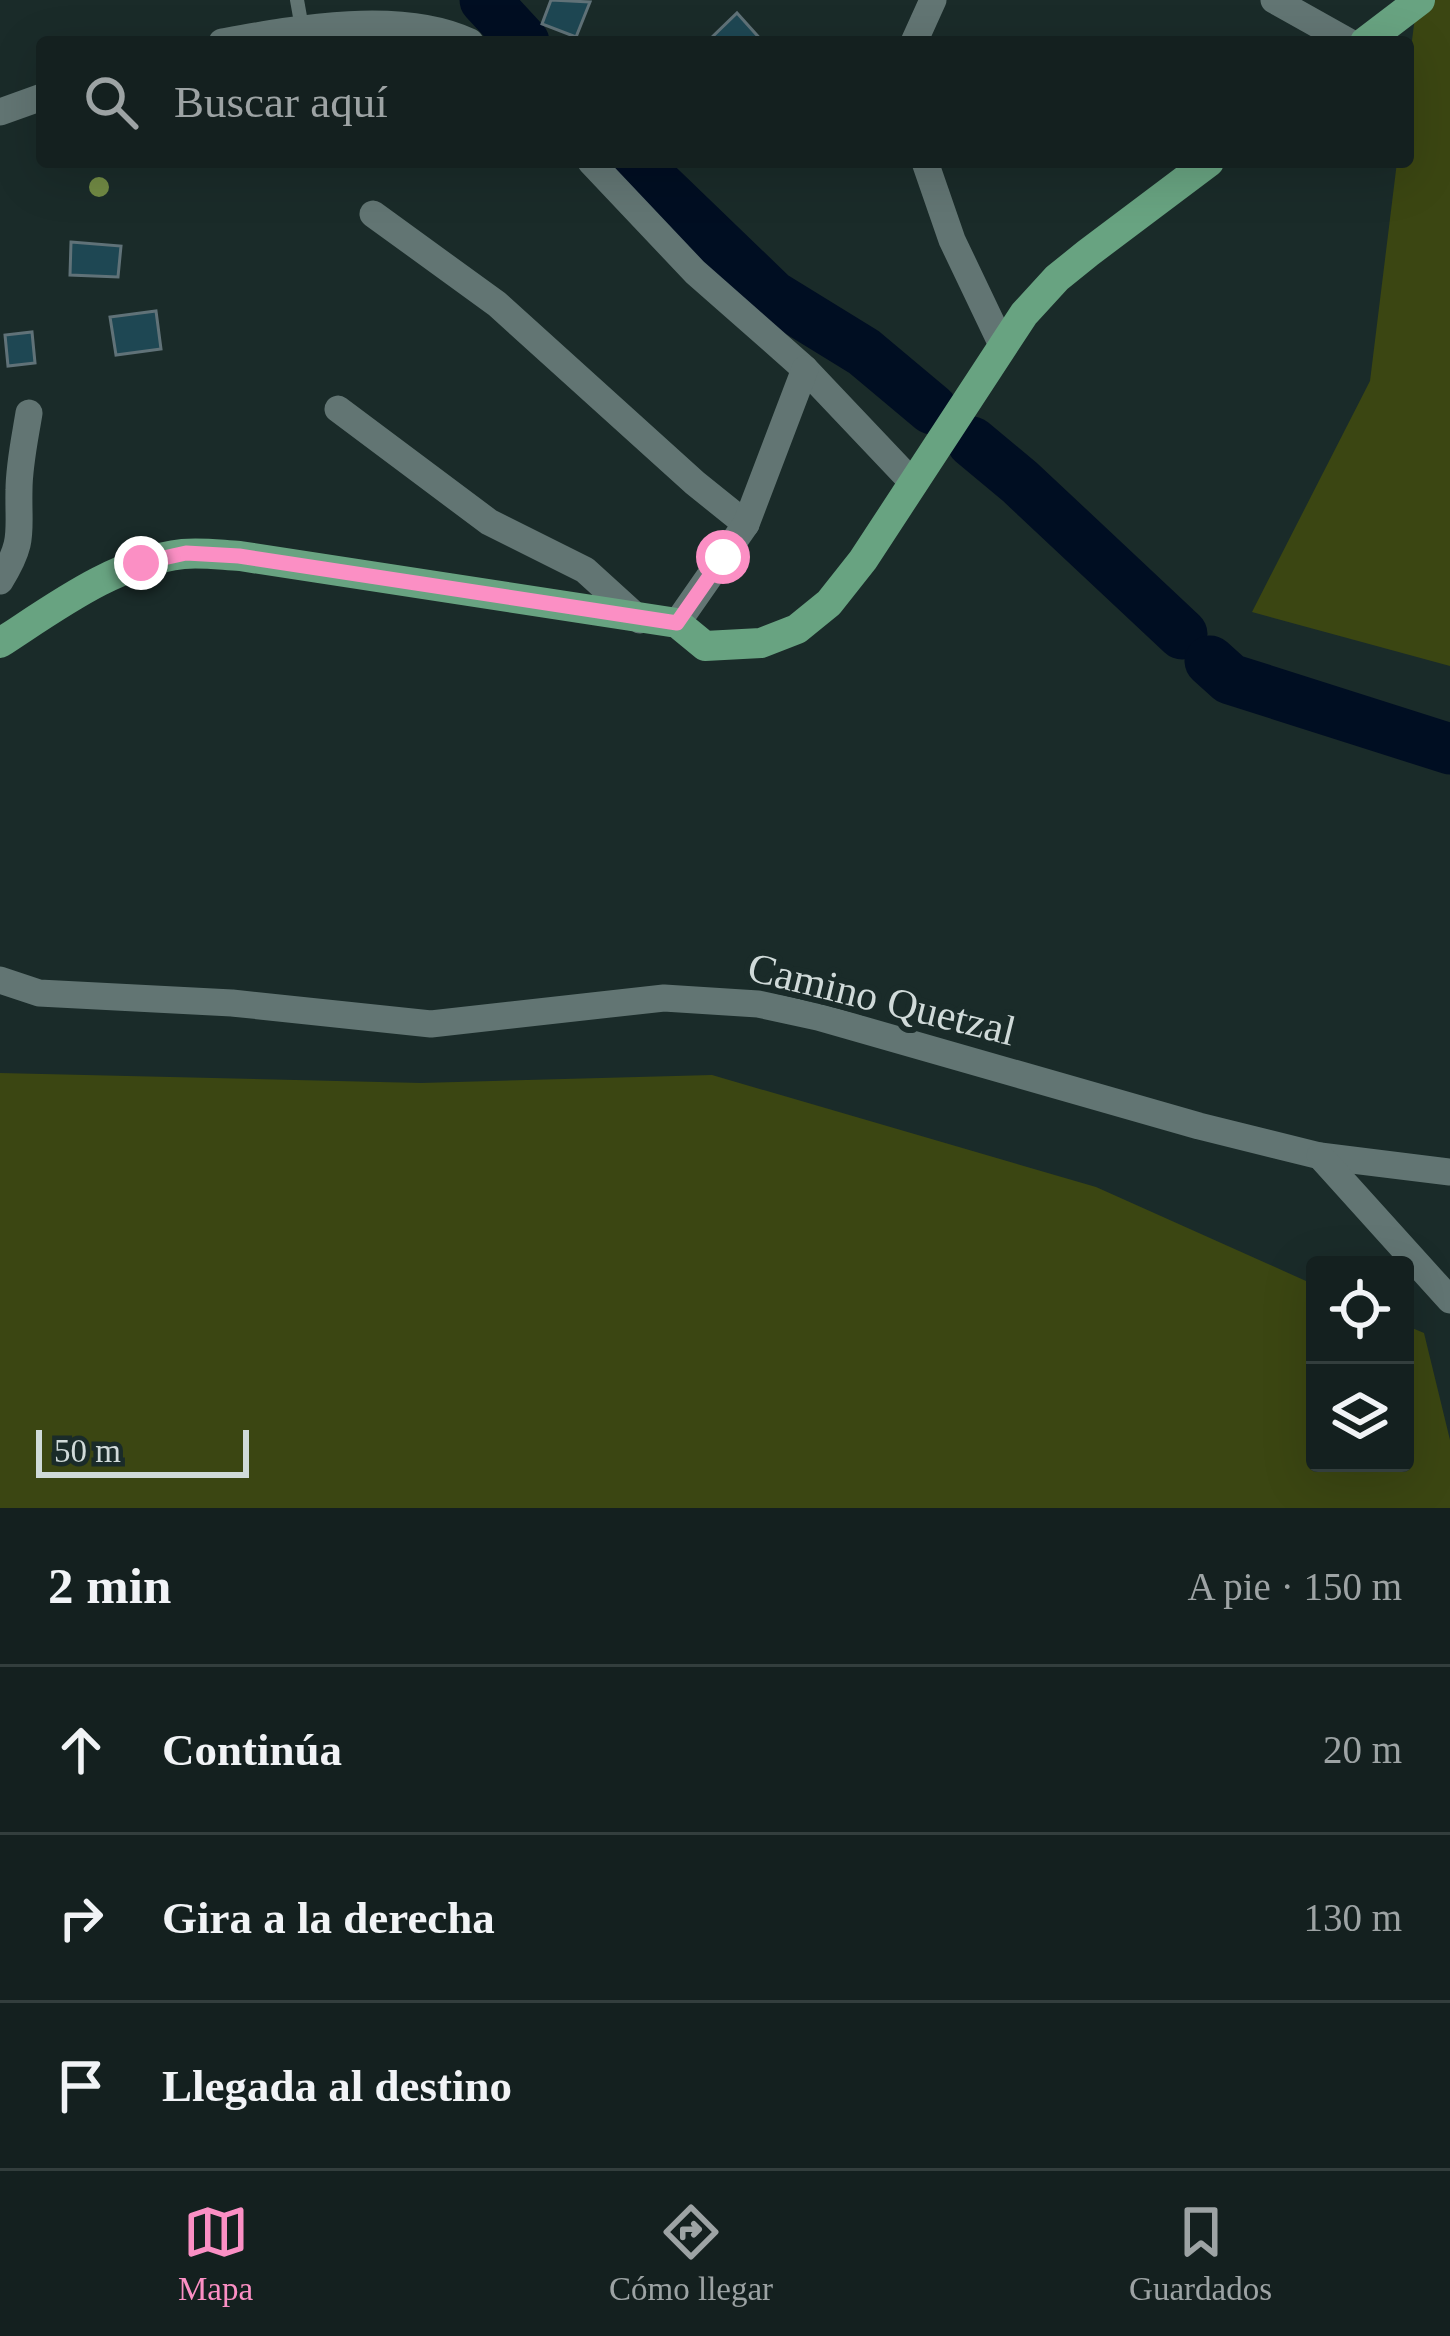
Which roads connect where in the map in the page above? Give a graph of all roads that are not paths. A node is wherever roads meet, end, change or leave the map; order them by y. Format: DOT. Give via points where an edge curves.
graph roads {
  1 [pos="933,0"];
  2 [pos="1274,0"];
  3 [pos="1420,0"];
  4 [pos="300,14"];
  5 [pos="239,36"];
  6 [pos="454,36"];
  7 [pos="917,36"];
  8 [pos="1338,36"];
  9 [pos="1372,36"];
  10 [pos="36,99"];
  11 [pos="0,112"];
  12 [pos="597,168"];
  13 [pos="927,168"];
  14 [pos="1202,168"];
  15 [pos="373,214"];
  16 [pos="1003,347"];
  17 [pos="806,369"];
  18 [pos="338,410"];
  19 [pos="29,413"];
  20 [pos="914,484"];
  21 [pos="746,524"];
  22 [pos="0,581"];
  23 [pos="640,620"];
  24 [pos="677,623"];
  25 [pos="0,643"];
  26 [pos="0,980"];
  27 [pos="1320,1156"];
  28 [pos="1450,1172"];
  29 [pos="1450,1300"];
  1 -- 7 [label="street"];
  2 -- 8 [label="street"];
  3 -- 9 [label="main road"];
  4 -- 5 [label="street"];
  4 -- 6 [label="street"];
  10 -- 11 [label="street"];
  12 -- 17 [label="street" via="695,272"];
  13 -- 16 [label="street"];
  14 -- 16 [label="main road" via="1057,278"];
  15 -- 21 [label="street" via="497,304"];
  16 -- 20 [label="main road"];
  17 -- 20 [label="street"];
  17 -- 21 [label="street"];
  18 -- 23 [label="street" via="489,522 585,570"];
  19 -- 22 [label="street" via="23,523"];
  20 -- 24 [label="main road" via="829,603 797,629 761,643 705,646"];
  21 -- 24 [label="street"];
  23 -- 24 [label="main road"];
  23 -- 25 [label="main road" via="186,553 98,582"];
  26 -- 27 [label="street, Camino Quetzal" via="39,993 430,1024 664,998 758,1004"];
  27 -- 28 [label="street, Camino Quetzal"];
  27 -- 29 [label="street"];
}
